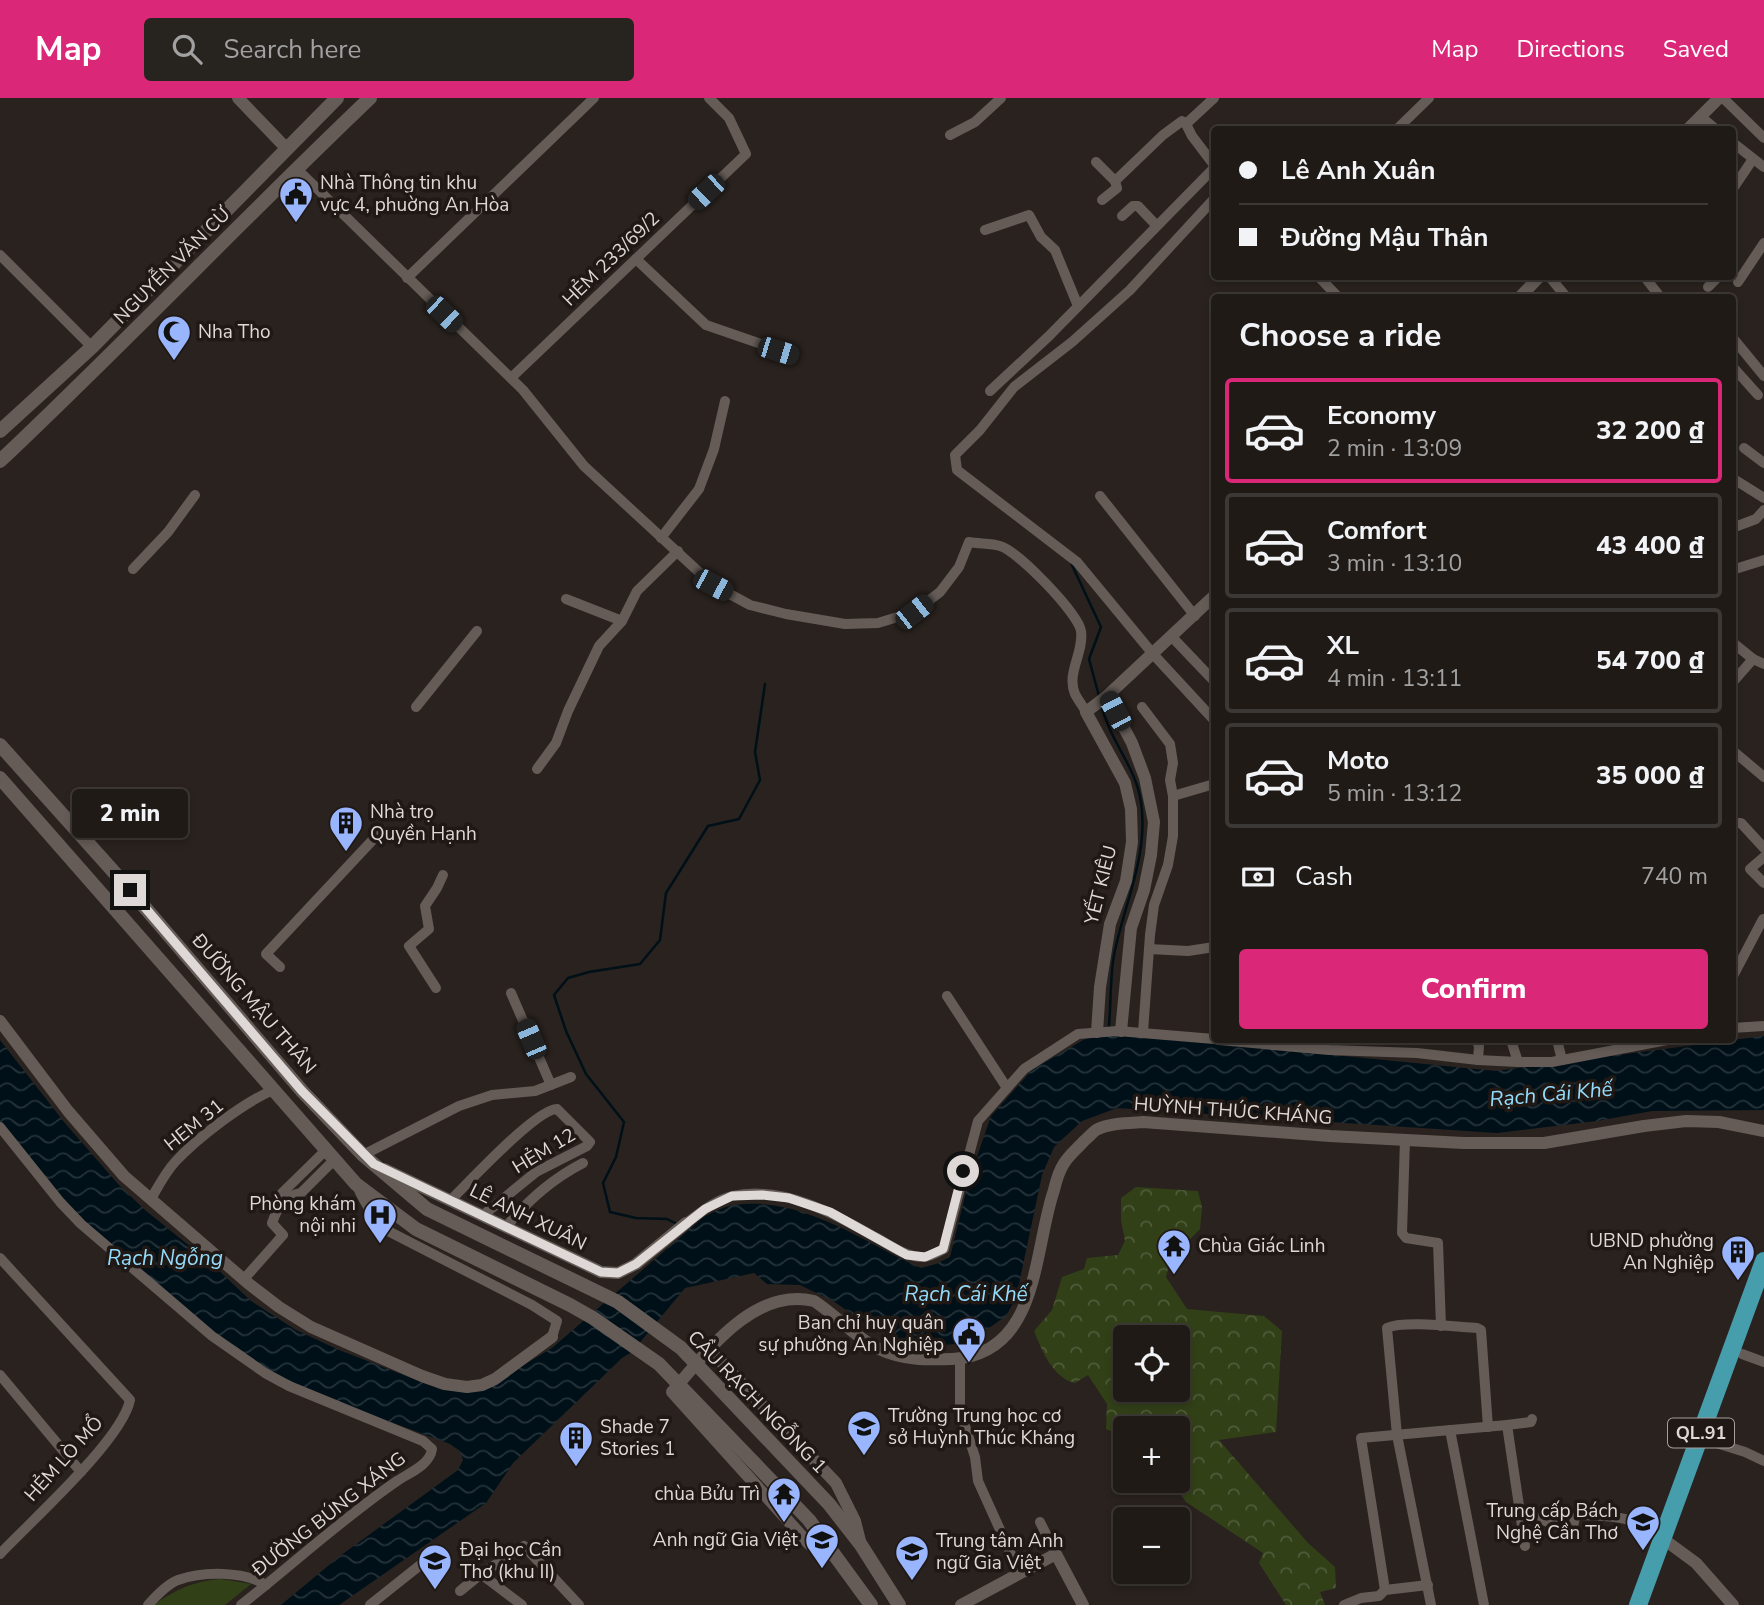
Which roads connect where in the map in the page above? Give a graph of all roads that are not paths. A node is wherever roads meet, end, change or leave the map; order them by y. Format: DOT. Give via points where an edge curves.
graph roads {
  1 [pos="238,98"];
  2 [pos="337,98"];
  3 [pos="370,98"];
  4 [pos="594,98"];
  5 [pos="709,98"];
  6 [pos="1001,98"];
  7 [pos="1214,98"];
  8 [pos="1429,98"];
  9 [pos="1721,98"];
  10 [pos="1700,116"];
  11 [pos="1186,124"];
  12 [pos="1400,126"];
  13 [pos="1691,126"];
  14 [pos="1712,126"];
  15 [pos="950,135"];
  16 [pos="1764,138"];
  17 [pos="1736,145"];
  18 [pos="286,148"];
  19 [pos="1754,159"];
  20 [pos="1096,162"];
  21 [pos="1211,163"];
  22 [pos="299,165"];
  23 [pos="1764,167"];
  24 [pos="1211,170"];
  25 [pos="1115,181"];
  26 [pos="1736,184"];
  27 [pos="1102,200"];
  28 [pos="1211,202"];
  29 [pos="1122,216"];
  30 [pos="1156,226"];
  31 [pos="985,230"];
  32 [pos="1764,243"];
  33 [pos="0,255"];
  34 [pos="636,259"];
  35 [pos="407,278"];
  36 [pos="1322,280"];
  37 [pos="1536,280"];
  38 [pos="1552,280"];
  39 [pos="1647,280"];
  40 [pos="1714,280"];
  41 [pos="1738,282"];
  42 [pos="1708,287"];
  43 [pos="1335,294"];
  44 [pos="1523,294"];
  45 [pos="1564,294"];
  46 [pos="1658,294"];
  47 [pos="1077,307"];
  48 [pos="1090,326"];
  49 [pos="1736,342"];
  50 [pos="92,347"];
  51 [pos="793,355"];
  52 [pos="1736,370"];
  53 [pos="1764,376"];
  54 [pos="511,378"];
  55 [pos="989,391"];
  56 [pos="1758,395"];
  57 [pos="725,401"];
  58 [pos="0,431"];
  59 [pos="1744,448"];
  60 [pos="0,461"];
  61 [pos="1764,463"];
  62 [pos="1736,480"];
  63 [pos="195,495"];
  64 [pos="1100,496"];
  65 [pos="1764,498"];
  66 [pos="1764,510"];
  67 [pos="1736,526"];
  68 [pos="661,538"];
  69 [pos="678,551"];
  70 [pos="1764,560"];
  71 [pos="133,569"];
  72 [pos="1736,569"];
  73 [pos="566,599"];
  74 [pos="1211,599"];
  75 [pos="1195,616"];
  76 [pos="622,621"];
  77 [pos="477,631"];
  78 [pos="1172,637"];
  79 [pos="1736,645"];
  80 [pos="1153,654"];
  81 [pos="1753,659"];
  82 [pos="1764,664"];
  83 [pos="1211,678"];
  84 [pos="1736,678"];
  85 [pos="1107,696"];
  86 [pos="1142,706"];
  87 [pos="416,707"];
  88 [pos="1086,712"];
  89 [pos="1211,717"];
  90 [pos="0,745"];
  91 [pos="1736,753"];
  92 [pos="537,769"];
  93 [pos="1764,777"];
  94 [pos="0,778"];
  95 [pos="1211,785"];
  96 [pos="1174,796"];
  97 [pos="1142,808"];
  98 [pos="61,815"];
  99 [pos="1736,822"];
  100 [pos="45,829"];
  101 [pos="382,830"];
  102 [pos="1764,848"];
  103 [pos="1764,857"];
  104 [pos="443,875"];
  105 [pos="1764,883"];
  106 [pos="1763,919"];
  107 [pos="1121,926"];
  108 [pos="1211,947"];
  109 [pos="1149,949"];
  110 [pos="280,967"];
  111 [pos="1736,970"];
  112 [pos="436,988"];
  113 [pos="512,993"];
  114 [pos="947,996"];
  115 [pos="0,1021"];
  116 [pos="1764,1026"];
  117 [pos="1736,1028"];
  118 [pos="1121,1031"];
  119 [pos="1097,1032"];
  120 [pos="1143,1032"];
  121 [pos="1211,1038"];
  122 [pos="1294,1043"];
  123 [pos="1396,1043"];
  124 [pos="1478,1043"];
  125 [pos="1512,1043"];
  126 [pos="1557,1043"];
  127 [pos="1649,1043"];
  128 [pos="1397,1052"];
  129 [pos="1478,1060"];
  130 [pos="1562,1060"];
  131 [pos="1518,1062"];
  132 [pos="571,1077"];
  133 [pos="551,1084"];
  134 [pos="1007,1088"];
  135 [pos="273,1090"];
  136 [pos="0,1127"];
  137 [pos="1764,1131"];
  138 [pos="1405,1140"];
  139 [pos="329,1156"];
  140 [pos="369,1160"];
  141 [pos="583,1163"];
  142 [pos="356,1184"];
  143 [pos="282,1193"];
  144 [pos="150,1199"];
  145 [pos="450,1201"];
  146 [pos="482,1216"];
  147 [pos="682,1226"];
  148 [pos="506,1227"];
  149 [pos="510,1248"];
  150 [pos="0,1258"];
  151 [pos="1764,1261"];
  152 [pos="244,1279"];
  153 [pos="1764,1293"];
  154 [pos="1441,1326"];
  155 [pos="552,1337"];
  156 [pos="709,1349"];
  157 [pos="1742,1354"];
  158 [pos="960,1358"];
  159 [pos="1764,1362"];
  160 [pos="0,1375"];
  161 [pos="1532,1419"];
  162 [pos="1507,1425"];
  163 [pos="1488,1427"];
  164 [pos="1450,1430"];
  165 [pos="1397,1435"];
  166 [pos="1710,1441"];
  167 [pos="1764,1461"];
  168 [pos="81,1472"];
  169 [pos="1521,1511"];
  170 [pos="1040,1522"];
  171 [pos="1667,1542"];
  172 [pos="861,1545"];
  173 [pos="1525,1546"];
  174 [pos="0,1554"];
  175 [pos="1056,1554"];
  176 [pos="836,1556"];
  177 [pos="424,1562"];
  178 [pos="481,1574"];
  179 [pos="1020,1574"];
  180 [pos="266,1585"];
  181 [pos="1427,1585"];
  182 [pos="1385,1590"];
  183 [pos="460,1591"];
  184 [pos="148,1605"];
  185 [pos="241,1605"];
  186 [pos="370,1605"];
  187 [pos="522,1605"];
  188 [pos="579,1605"];
  189 [pos="871,1605"];
  190 [pos="899,1605"];
  191 [pos="961,1605"];
  192 [pos="1083,1605"];
  193 [pos="1344,1605"];
  194 [pos="1431,1605"];
  195 [pos="1484,1605"];
  196 [pos="1638,1605"];
  197 [pos="1650,1605"];
  198 [pos="1733,1605"];
  1 -- 18 [label="street"];
  2 -- 18 [label="main road, NGUYỄN VĂN CỪ"];
  3 -- 22 [label="main road, NGUYỄN VĂN CỪ"];
  4 -- 35 [label="street"];
  5 -- 34 [label="street, HẺM 233/69/2" via="729,118 746,155"];
  6 -- 15 [label="street" via="975,122"];
  7 -- 11 [label="street"];
  8 -- 12 [label="street"];
  9 -- 10 [label="street"];
  9 -- 16 [label="street"];
  10 -- 13 [label="street"];
  10 -- 14 [label="street"];
  11 -- 21 [label="street"];
  11 -- 25 [label="street" via="1182,121 1163,135"];
  17 -- 19 [label="street"];
  18 -- 22 [label="main road"];
  18 -- 50 [label="main road, NGUYỄN VĂN CỪ"];
  19 -- 23 [label="street"];
  19 -- 26 [label="street"];
  20 -- 25 [label="street"];
  22 -- 35 [label="street"];
  22 -- 60 [label="main road, NGUYỄN VĂN CỪ"];
  24 -- 30 [label="street"];
  25 -- 27 [label="street" via="1117,188"];
  28 -- 48 [label="street"];
  29 -- 30 [label="street" via="1138,206"];
  30 -- 47 [label="street"];
  31 -- 47 [label="street" via="1029,215 1055,250"];
  32 -- 41 [label="street"];
  33 -- 50 [label="street"];
  34 -- 51 [label="street" via="706,325"];
  34 -- 54 [label="street, HẺM 233/69/2"];
  35 -- 54 [label="street"];
  36 -- 43 [label="street"];
  37 -- 44 [label="street"];
  38 -- 45 [label="street"];
  39 -- 46 [label="street"];
  40 -- 42 [label="street"];
  47 -- 48 [label="street"];
  47 -- 55 [label="street"];
  48 -- 80 [label="street" via="1014,387 955,455 957,470 1077,562"];
  49 -- 53 [label="street"];
  50 -- 58 [label="main road, NGUYỄN VĂN CỪ"];
  52 -- 56 [label="street"];
  54 -- 68 [label="street" via="584,466"];
  57 -- 68 [label="street" via="699,489"];
  59 -- 61 [label="street"];
  62 -- 65 [label="street"];
  63 -- 71 [label="street"];
  64 -- 75 [label="street"];
  66 -- 67 [label="street" via="1756,519"];
  68 -- 69 [label="street"];
  69 -- 76 [label="street" via="637,592"];
  69 -- 88 [label="street" via="713,585 750,605 845,624 878,623 914,612 940,592 959,567 968,542 999,545 1066,605 1081,628 1082,645 1072,676 1074,692"];
  70 -- 72 [label="street"];
  73 -- 76 [label="street"];
  74 -- 75 [label="street"];
  75 -- 78 [label="street"];
  76 -- 92 [label="street" via="599,646 556,743"];
  77 -- 87 [label="street"];
  78 -- 80 [label="street"];
  78 -- 83 [label="street"];
  79 -- 81 [label="street"];
  80 -- 85 [label="street"];
  80 -- 89 [label="street"];
  81 -- 82 [label="street"];
  81 -- 84 [label="street"];
  85 -- 88 [label="street"];
  85 -- 97 [label="street, YẾT KIÊU" via="1145,778"];
  86 -- 96 [label="street" via="1170,744"];
  88 -- 97 [label="street, YẾT KIÊU"];
  90 -- 98 [label="main road, ĐƯỜNG MẬU THÂN"];
  91 -- 93 [label="street"];
  94 -- 100 [label="main road"];
  95 -- 96 [label="street"];
  96 -- 109 [label="street" via="1168,865 1154,905"];
  97 -- 107 [label="street, YẾT KIÊU" via="1125,881"];
  97 -- 107 [label="street, YẾT KIÊU" via="1154,822 1151,855 1144,890"];
  98 -- 100 [label="main road"];
  98 -- 140 [label="main road, ĐƯỜNG MẬU THÂN" via="302,1091"];
  99 -- 102 [label="street"];
  100 -- 135 [label="main road"];
  101 -- 110 [label="street" via="266,954"];
  103 -- 105 [label="street" via="1750,869"];
  104 -- 112 [label="street" via="425,906 429,929 409,946"];
  106 -- 111 [label="street"];
  107 -- 118 [label="street, YẾT KIÊU"];
  107 -- 119 [label="street, YẾT KIÊU" via="1100,987"];
  108 -- 109 [label="street"];
  109 -- 120 [label="street"];
  113 -- 133 [label="street"];
  114 -- 134 [label="street"];
  115 -- 144 [label="street" via="68,1111"];
  116 -- 117 [label="street"];
  118 -- 119 [label="street, LÊ ANH XUÂN"];
  118 -- 120 [label="street, LÊ ANH XUÂN"];
  119 -- 134 [label="street, LÊ ANH XUÂN" via="1078,1034 1024,1069"];
  120 -- 121 [label="street, LÊ ANH XUÂN"];
  122 -- 128 [label="street, LÊ ANH XUÂN"];
  123 -- 128 [label="street"];
  124 -- 129 [label="street"];
  125 -- 131 [label="street"];
  126 -- 130 [label="street"];
  127 -- 130 [label="street, LÊ ANH XUÂN"];
  128 -- 129 [label="street, LÊ ANH XUÂN"];
  129 -- 131 [label="street, LÊ ANH XUÂN"];
  130 -- 131 [label="street, LÊ ANH XUÂN"];
  132 -- 133 [label="street"];
  133 -- 140 [label="street" via="535,1091 470,1101 433,1118"];
  134 -- 147 [label="street, LÊ ANH XUÂN" via="978,1121 943,1249 925,1257 907,1255 830,1212 789,1198 732,1196"];
  135 -- 139 [label="main road"];
  135 -- 144 [label="street, HEM 31" via="201,1136 173,1164"];
  136 -- 180 [label="street, ĐƯỜNG BÚNG XÁNG" via="81,1224 212,1336 289,1386 424,1441 432,1449 424,1463"];
  137 -- 138 [label="street, HUỲNH THÚC KHÁNG" via="1686,1121 1544,1143"];
  138 -- 154 [label="street" via="1402,1233 1406,1238 1438,1243"];
  138 -- 158 [label="street, HUỲNH THÚC KHÁNG" via="1143,1122 1096,1130 1062,1167 1046,1212 1035,1277 1010,1331 997,1343"];
  139 -- 142 [label="main road"];
  139 -- 143 [label="street"];
  139 -- 152 [label="street" via="301,1193 277,1208 272,1223 286,1237"];
  140 -- 145 [label="street, LÊ ANH XUÂN"];
  140 -- 149 [label="main road, ĐƯỜNG MẬU THÂN" via="427,1209"];
  141 -- 148 [label="street" via="559,1177"];
  142 -- 155 [label="street" via="367,1207 390,1232 557,1321"];
  142 -- 176 [label="main road" via="416,1229 593,1318 659,1364 809,1520"];
  144 -- 152 [label="street"];
  145 -- 146 [label="street, LÊ ANH XUÂN"];
  145 -- 146 [label="street, HẺM 12" via="534,1120 557,1108 590,1142 536,1172"];
  146 -- 148 [label="street, LÊ ANH XUÂN"];
  147 -- 148 [label="street, LÊ ANH XUÂN" via="618,1273 601,1272"];
  149 -- 172 [label="main road, CẦU RẠCH NGỖNG 1" via="618,1302 681,1348"];
  150 -- 168 [label="street, HẺM LÒ MỔ" via="130,1399 117,1427"];
  151 -- 171 [label="highway, QL.91"];
  152 -- 155 [label="street" via="311,1327 445,1384 482,1385"];
  153 -- 157 [label="highway, QL.91"];
  154 -- 163 [label="street" via="1481,1331"];
  154 -- 165 [label="street" via="1387,1328"];
  156 -- 158 [label="street, HUỲNH THÚC KHÁNG" via="765,1305 804,1299 814,1301 875,1347 897,1357"];
  156 -- 172 [label="street" via="836,1483"];
  156 -- 176 [label="street, HUỲNH THÚC KHÁNG" via="672,1392 809,1544"];
  157 -- 159 [label="street"];
  157 -- 166 [label="highway, QL.91"];
  158 -- 179 [label="street" via="960,1411 978,1481"];
  160 -- 168 [label="street"];
  161 -- 162 [label="street"];
  162 -- 163 [label="street"];
  162 -- 169 [label="street"];
  163 -- 164 [label="street"];
  164 -- 165 [label="street"];
  164 -- 195 [label="street"];
  165 -- 181 [label="street"];
  165 -- 182 [label="street" via="1361,1438"];
  166 -- 167 [label="street"];
  166 -- 171 [label="highway, QL.91"];
  168 -- 174 [label="street, HẺM LÒ MỔ"];
  169 -- 171 [label="street" via="1570,1531 1579,1515 1640,1522"];
  169 -- 173 [label="street"];
  170 -- 175 [label="street"];
  171 -- 196 [label="highway, QL.91"];
  171 -- 197 [label="highway, QL.91"];
  171 -- 198 [label="street" via="1696,1563"];
  172 -- 190 [label="main road"];
  175 -- 179 [label="street"];
  175 -- 192 [label="street"];
  176 -- 189 [label="main road"];
  177 -- 186 [label="street"];
  178 -- 183 [label="street"];
  178 -- 187 [label="street"];
  178 -- 188 [label="street" via="524,1546"];
  179 -- 191 [label="street"];
  180 -- 184 [label="street" via="257,1579 200,1574 172,1584"];
  180 -- 185 [label="street, ĐƯỜNG BÚNG XÁNG"];
  181 -- 182 [label="street"];
  181 -- 194 [label="street"];
  182 -- 193 [label="street" via="1379,1596"];
}
